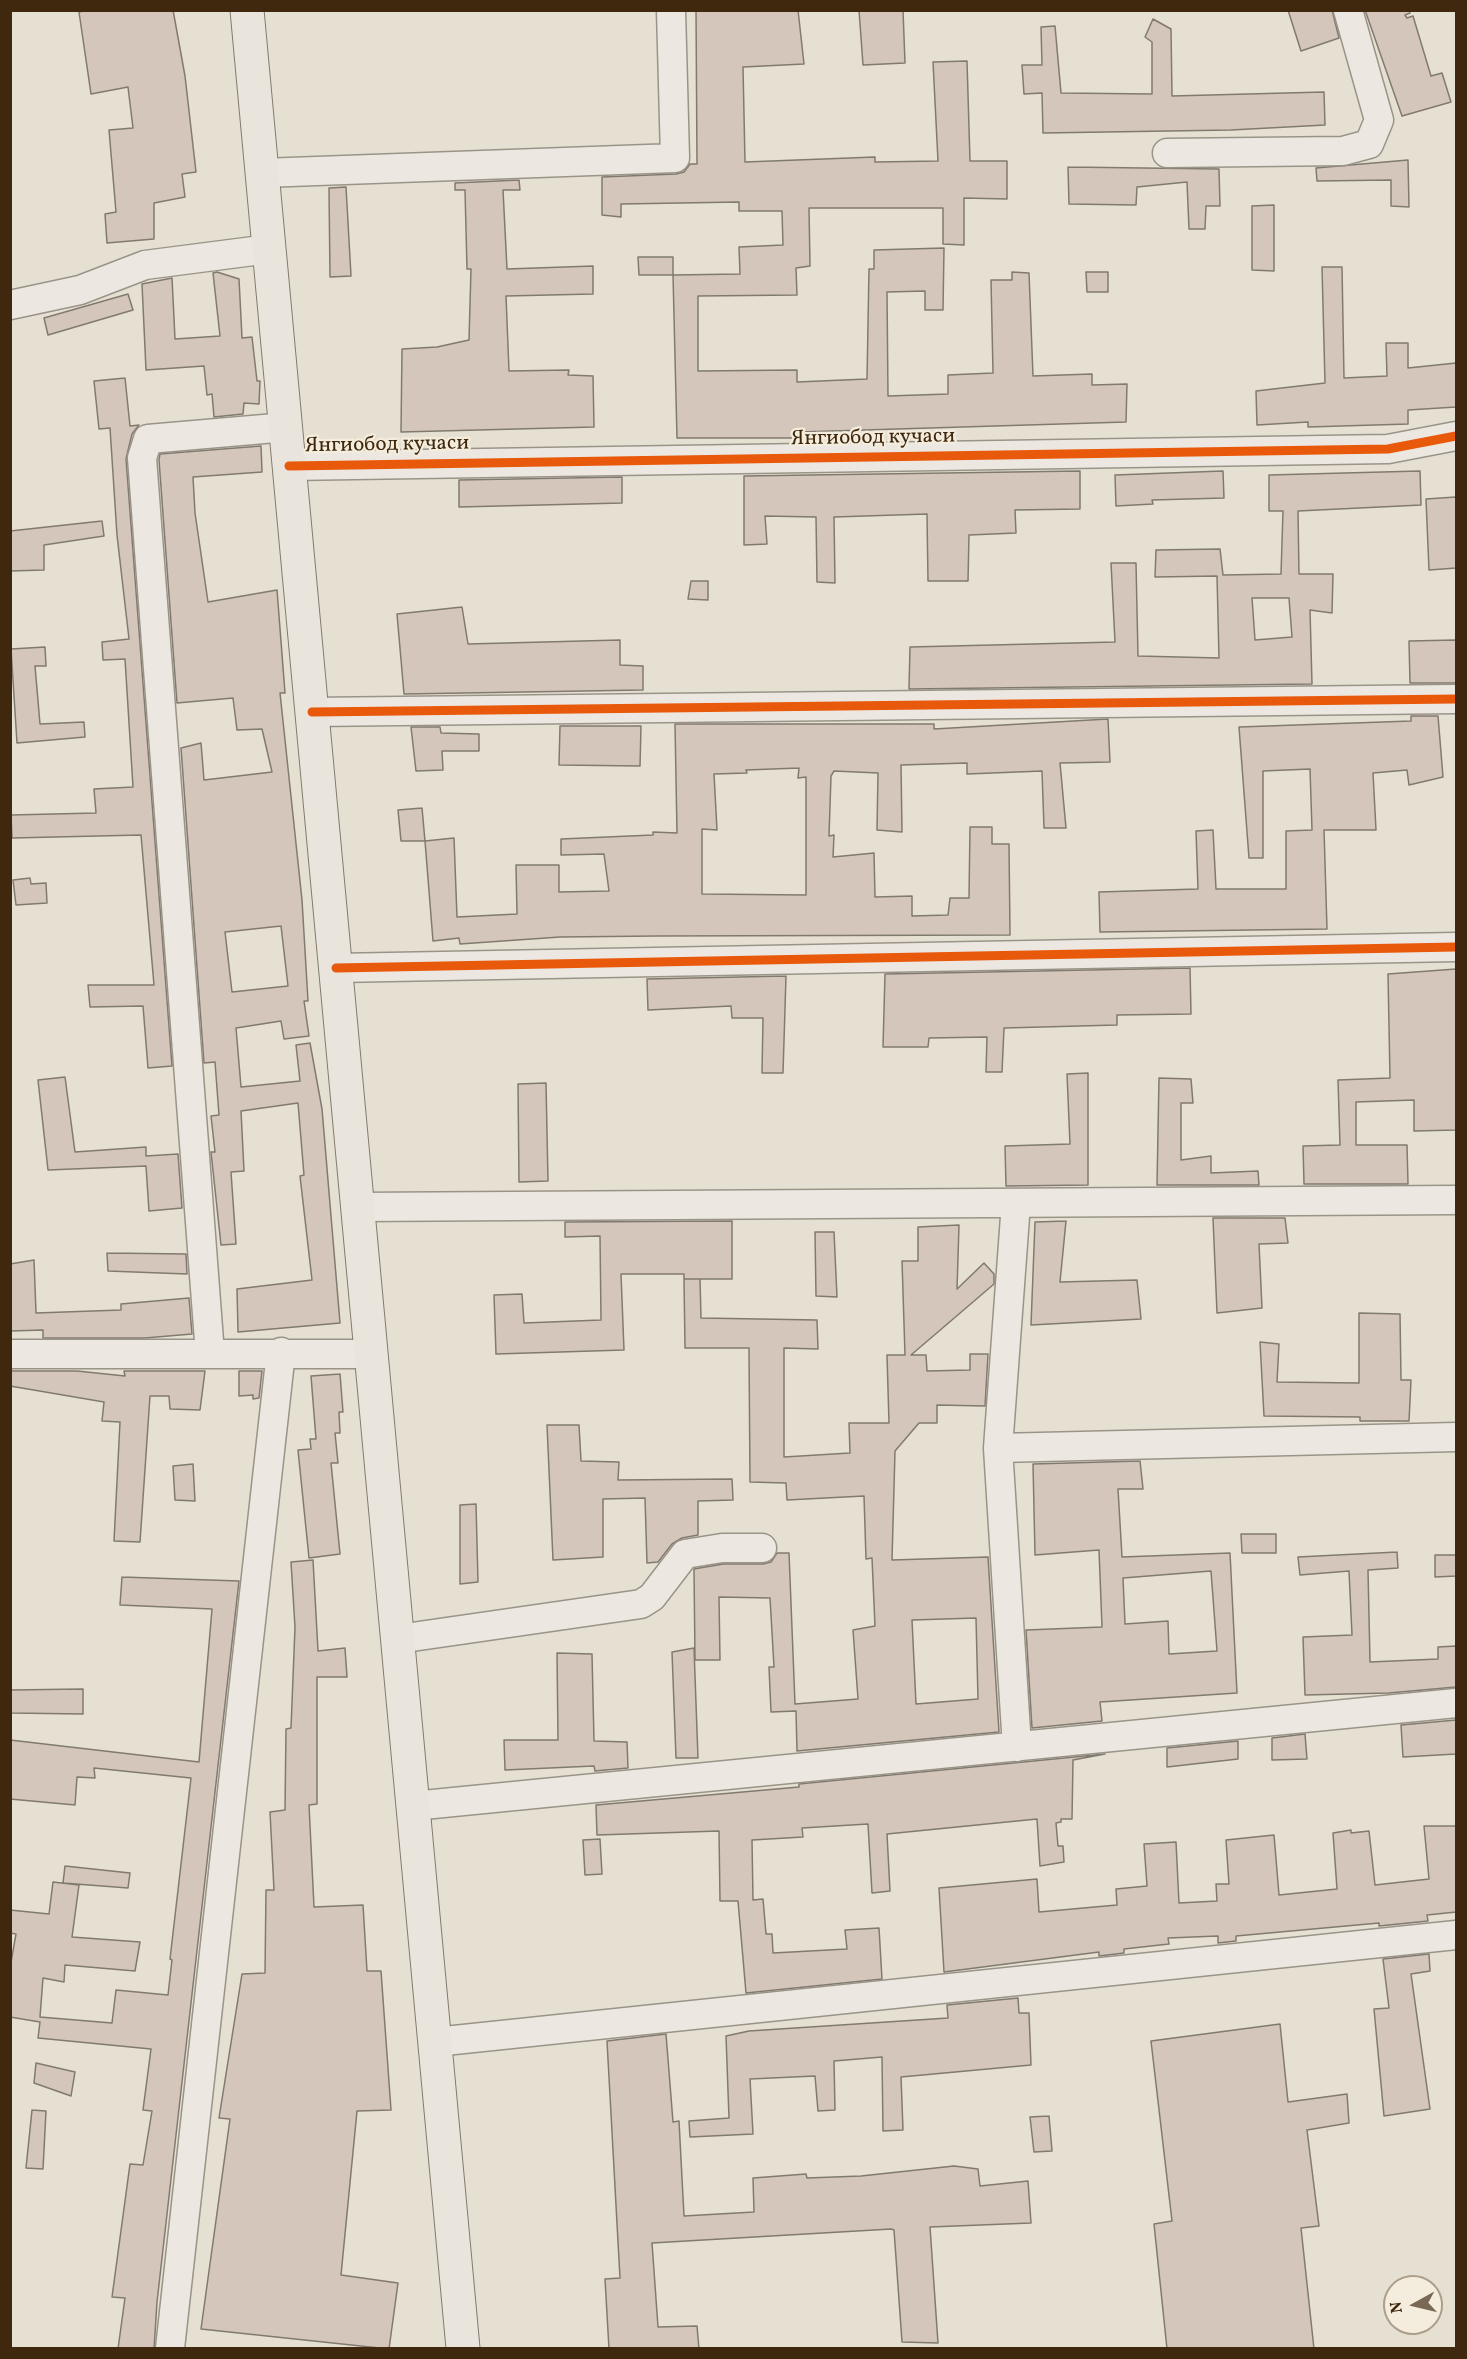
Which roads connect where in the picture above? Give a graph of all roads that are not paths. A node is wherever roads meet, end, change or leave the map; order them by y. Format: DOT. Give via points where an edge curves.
graph roads {
  1 [pos="247,10"];
  2 [pos="671,10"];
  3 [pos="1348,10"];
  4 [pos="1167,153"];
  5 [pos="262,173"];
  6 [pos="269,249"];
  7 [pos="10,305"];
  8 [pos="287,427"];
  9 [pos="1456,436"];
  10 [pos="289,466"];
  11 [pos="1456,699"];
  12 [pos="312,712"];
  13 [pos="1456,947"];
  14 [pos="336,968"];
  15 [pos="1456,1200"];
  16 [pos="1016,1203"];
  17 [pos="358,1207"];
  18 [pos="282,1352"];
  19 [pos="10,1354"];
  20 [pos="210,1354"];
  21 [pos="372,1354"];
  22 [pos="1456,1437"];
  23 [pos="998,1448"];
  24 [pos="762,1548"];
  25 [pos="398,1639"];
  26 [pos="1456,1703"];
  27 [pos="1017,1747"];
  28 [pos="413,1806"];
  29 [pos="1456,1935"];
  30 [pos="435,2042"];
  31 [pos="170,2349"];
  32 [pos="463,2349"];
  1 -- 5 [label="main road"];
  2 -- 5 [label="street" via="675,158"];
  3 -- 4 [label="street" via="1378,120 1369,144 1343,151"];
  5 -- 6 [label="main road"];
  6 -- 7 [label="street" via="145,265 81,290"];
  6 -- 8 [label="main road"];
  8 -- 10 [label="main road"];
  8 -- 20 [label="street" via="148,439 142,458"];
  9 -- 10 [label="street, Янгиобод кучаси" via="1376,449"];
  10 -- 12 [label="main road"];
  11 -- 12 [label="street"];
  12 -- 14 [label="main road"];
  13 -- 14 [label="street"];
  14 -- 17 [label="main road"];
  15 -- 16 [label="street"];
  16 -- 17 [label="street"];
  16 -- 23 [label="street"];
  17 -- 21 [label="main road"];
  18 -- 20 [label="street"];
  18 -- 21 [label="street"];
  18 -- 31 [label="street"];
  19 -- 20 [label="street"];
  21 -- 25 [label="main road"];
  22 -- 23 [label="street"];
  23 -- 27 [label="street"];
  24 -- 25 [label="street" via="722,1548 685,1554 652,1597 641,1604"];
  25 -- 28 [label="main road"];
  26 -- 27 [label="street"];
  27 -- 28 [label="street"];
  28 -- 30 [label="main road"];
  29 -- 30 [label="street"];
  30 -- 32 [label="main road"];
}
